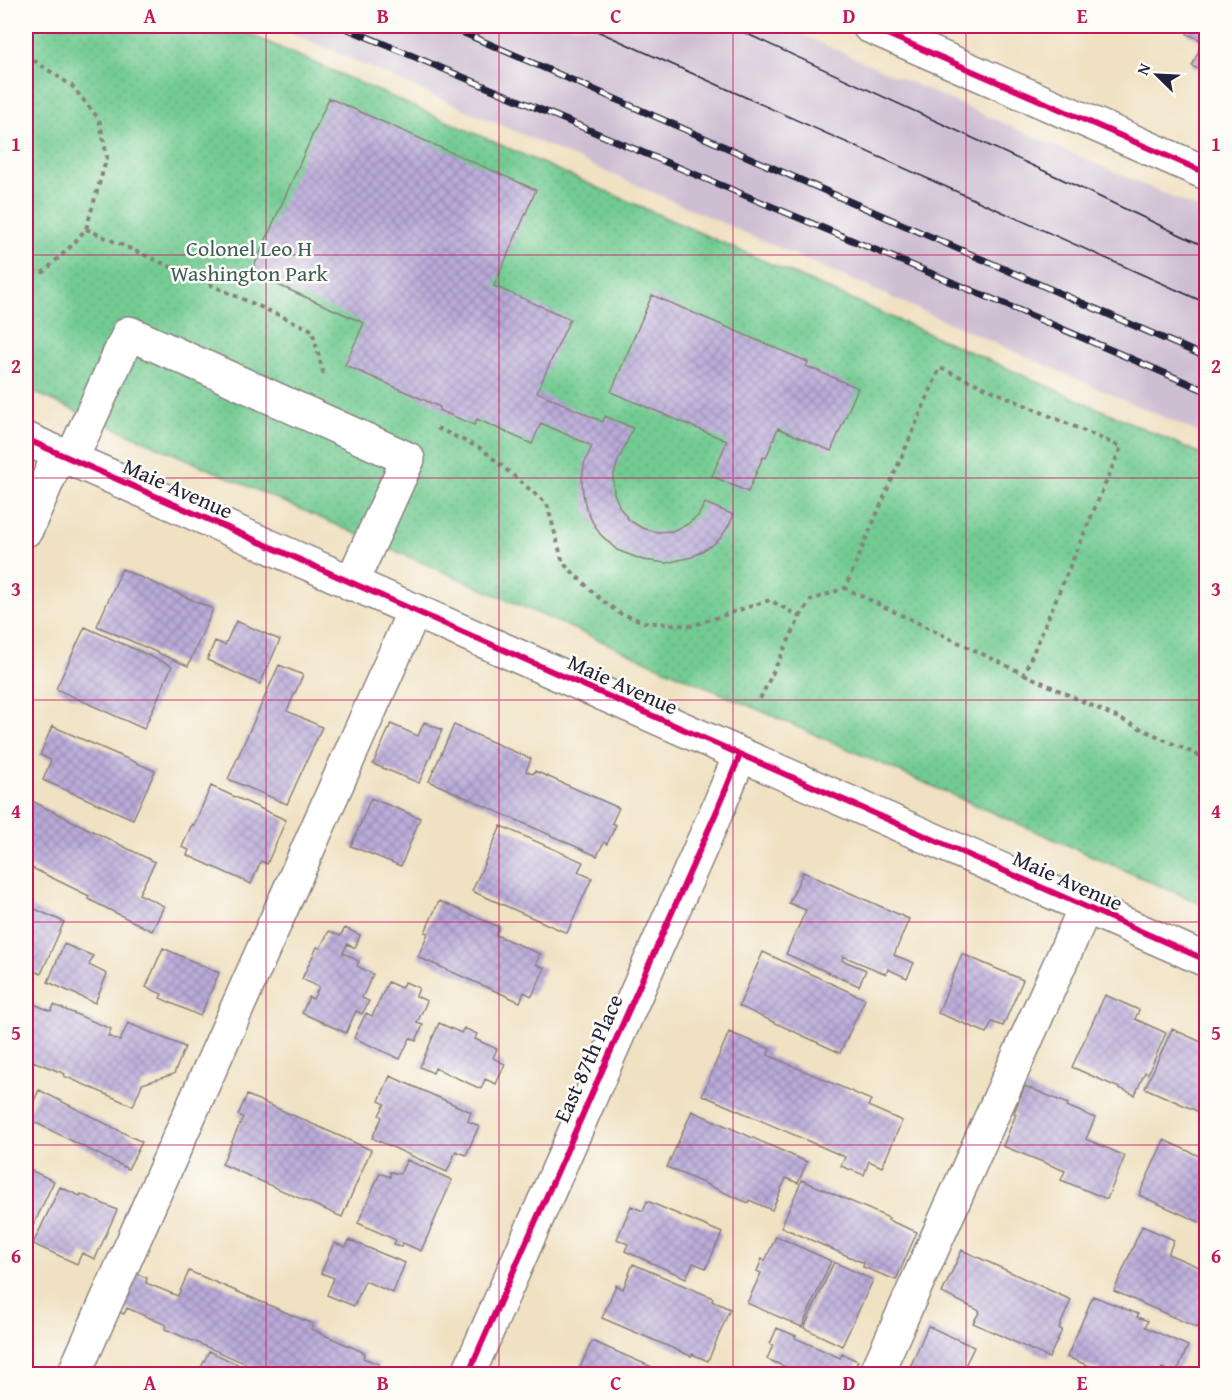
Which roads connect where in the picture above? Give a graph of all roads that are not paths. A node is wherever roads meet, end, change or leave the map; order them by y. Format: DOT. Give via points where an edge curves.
graph roads {
  1 [pos="869,26"];
  2 [pos="1206,173"];
  3 [pos="26,439"];
  4 [pos="65,457"];
  5 [pos="26,530"];
  6 [pos="351,584"];
  7 [pos="414,611"];
  8 [pos="740,755"];
  9 [pos="1085,908"];
  10 [pos="1206,960"];
  11 [pos="74,1374"];
  12 [pos="468,1374"];
  13 [pos="876,1374"];
  1 -- 2 [label="street"];
  3 -- 4 [label="street, Maie Avenue"];
  4 -- 5 [label="street"];
  4 -- 6 [label="street, Maie Avenue"];
  4 -- 6 [label="street" via="129,333 408,459"];
  6 -- 7 [label="street, Maie Avenue"];
  7 -- 8 [label="street, Maie Avenue"];
  7 -- 11 [label="street"];
  8 -- 9 [label="street, Maie Avenue"];
  8 -- 12 [label="street, East 87th Place"];
  9 -- 10 [label="street, Maie Avenue"];
  9 -- 13 [label="street"];
}
